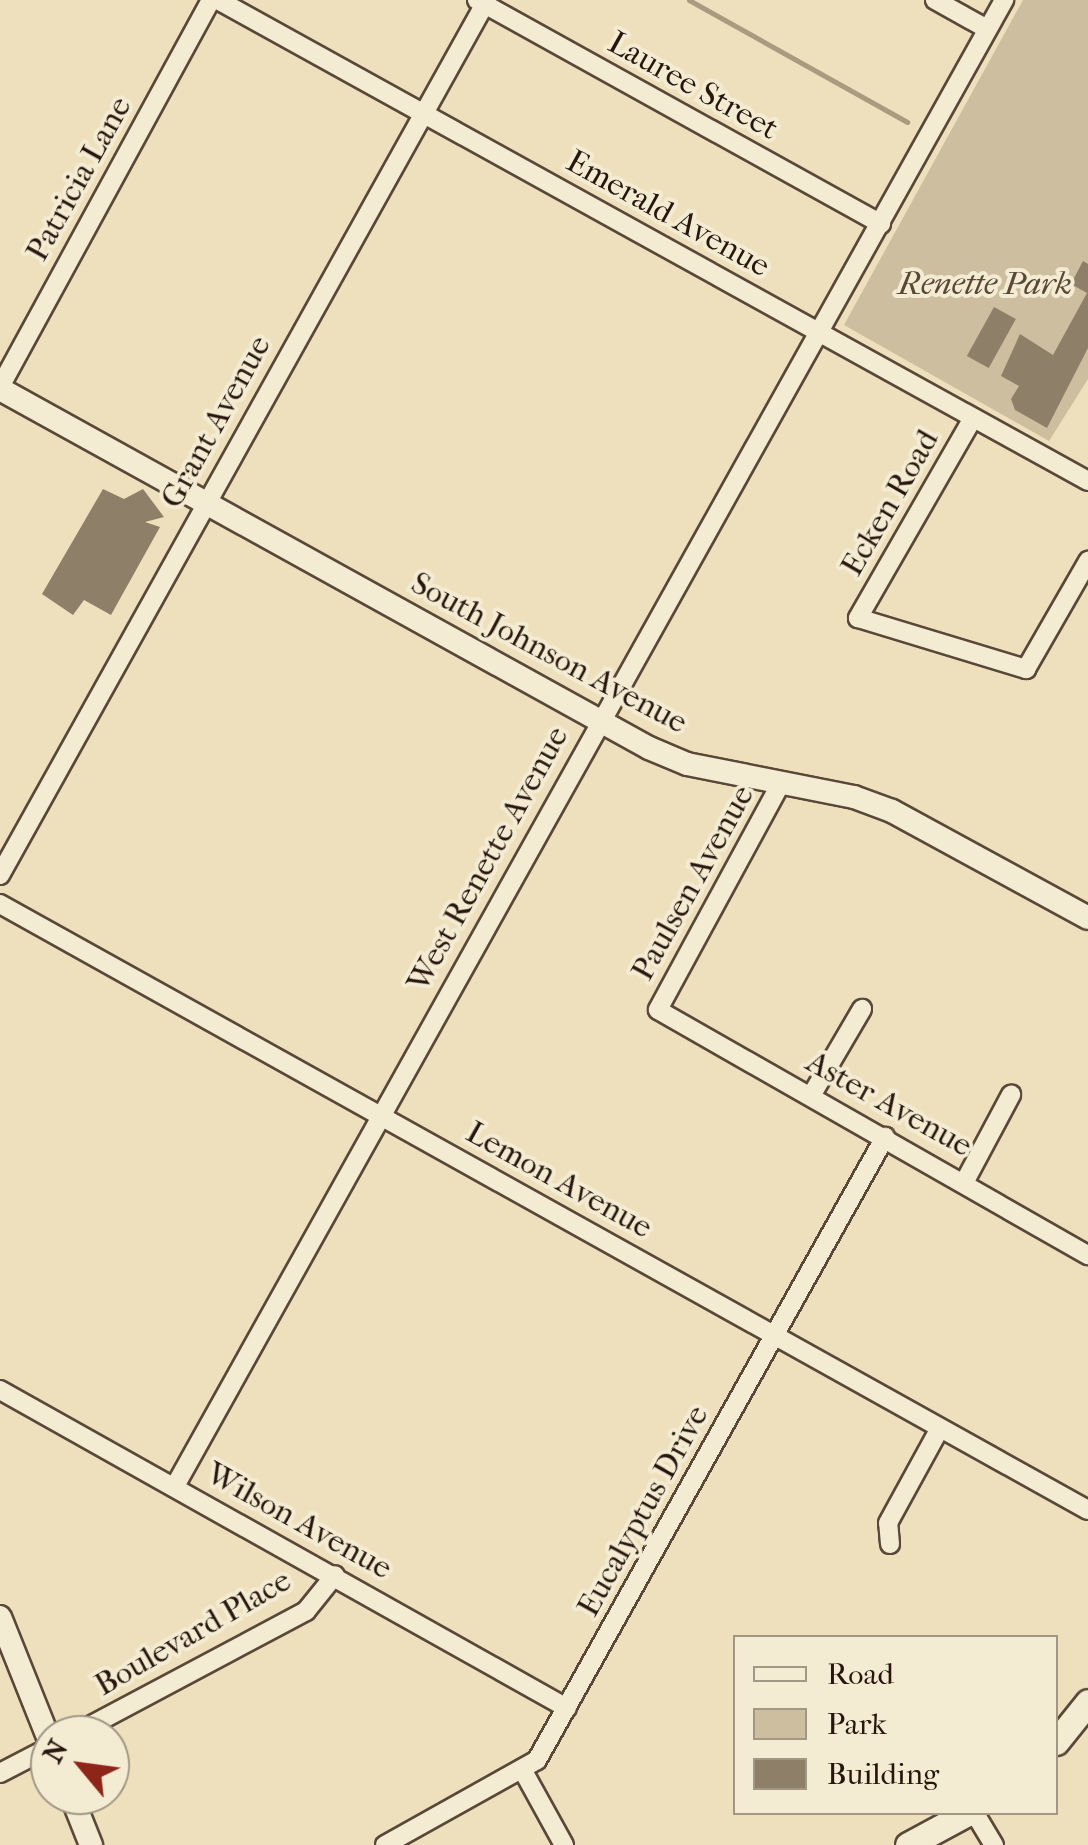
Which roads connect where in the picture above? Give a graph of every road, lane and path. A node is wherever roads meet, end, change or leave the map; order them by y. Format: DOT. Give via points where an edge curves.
graph roads {
  1 [pos="215,0"];
  2 [pos="936,0"];
  3 [pos="1004,0"];
  4 [pos="482,2"];
  5 [pos="987,29"];
  6 [pos="424,113"];
  7 [pos="881,224"];
  8 [pos="821,333"];
  9 [pos="0,388"];
  10 [pos="973,418"];
  11 [pos="1088,481"];
  12 [pos="206,502"];
  13 [pos="1088,560"];
  14 [pos="598,720"];
  15 [pos="781,783"];
  16 [pos="0,875"];
  17 [pos="0,904"];
  18 [pos="1088,918"];
  19 [pos="862,1009"];
  20 [pos="658,1010"];
  21 [pos="1011,1095"];
  22 [pos="812,1096"];
  23 [pos="380,1115"];
  24 [pos="885,1137"];
  25 [pos="965,1181"];
  26 [pos="1088,1255"];
  27 [pos="775,1336"];
  28 [pos="0,1390"];
  29 [pos="940,1428"];
  30 [pos="175,1486"];
  31 [pos="1088,1510"];
  32 [pos="890,1544"];
  33 [pos="335,1575"];
  34 [pos="0,1618"];
  35 [pos="568,1708"];
  36 [pos="1087,1708"];
  37 [pos="38,1715"];
  38 [pos="111,1715"];
  39 [pos="1058,1740"];
  40 [pos="30,1756"];
  41 [pos="522,1770"];
  42 [pos="0,1773"];
  43 [pos="79,1815"];
  44 [pos="965,1815"];
  45 [pos="973,1815"];
  46 [pos="90,1845"];
  47 [pos="385,1845"];
  48 [pos="564,1845"];
  49 [pos="908,1845"];
  50 [pos="994,1845"];
  1 -- 6 [label="street, Emerald Avenue"];
  1 -- 9 [label="street, Patricia Lane"];
  2 -- 5 [label="street"];
  3 -- 5 [label="street, West Renette Avenue"];
  4 -- 6 [label="street, Grant Avenue"];
  4 -- 7 [label="street, Lauree Street"];
  5 -- 7 [label="street, West Renette Avenue"];
  6 -- 8 [label="street, Emerald Avenue"];
  6 -- 12 [label="street, Grant Avenue"];
  7 -- 8 [label="street, West Renette Avenue"];
  8 -- 10 [label="street, Emerald Avenue"];
  8 -- 14 [label="street, West Renette Avenue"];
  9 -- 12 [label="street, South Johnson Avenue"];
  10 -- 11 [label="street, Emerald Avenue"];
  10 -- 13 [label="street, Ecken Road" via="858,618 1026,669"];
  12 -- 14 [label="street, South Johnson Avenue"];
  12 -- 16 [label="street, Grant Avenue"];
  14 -- 15 [label="street, South Johnson Avenue" via="687,764"];
  14 -- 23 [label="street, West Renette Avenue"];
  15 -- 18 [label="street, South Johnson Avenue" via="892,811"];
  15 -- 20 [label="street, Paulsen Avenue"];
  17 -- 23 [label="street, Lemon Avenue"];
  19 -- 22 [label="street"];
  20 -- 22 [label="street, Aster Avenue"];
  21 -- 25 [label="street"];
  22 -- 24 [label="street, Aster Avenue"];
  23 -- 27 [label="street, Lemon Avenue"];
  23 -- 30 [label="street, West Renette Avenue"];
  24 -- 25 [label="street, Aster Avenue"];
  24 -- 27 [label="street, Eucalyptus Drive"];
  25 -- 26 [label="street, Aster Avenue"];
  27 -- 29 [label="street, Lemon Avenue"];
  27 -- 35 [label="street, Eucalyptus Drive"];
  28 -- 30 [label="street, Wilson Avenue"];
  29 -- 31 [label="street, Lemon Avenue"];
  29 -- 32 [label="street" via="888,1523"];
  30 -- 33 [label="street, Wilson Avenue"];
  33 -- 35 [label="street, Wilson Avenue"];
  33 -- 38 [label="street, Boulevard Place" via="306,1611"];
  34 -- 37 [label="street"];
  35 -- 41 [label="street, Eucalyptus Drive" via="537,1760"];
  36 -- 39 [label="main road"];
  40 -- 42 [label="street"];
  41 -- 47 [label="street, Eucalyptus Drive"];
  41 -- 48 [label="street"];
  43 -- 46 [label="street"];
  44 -- 49 [label="main road"];
  45 -- 50 [label="street"];
}
